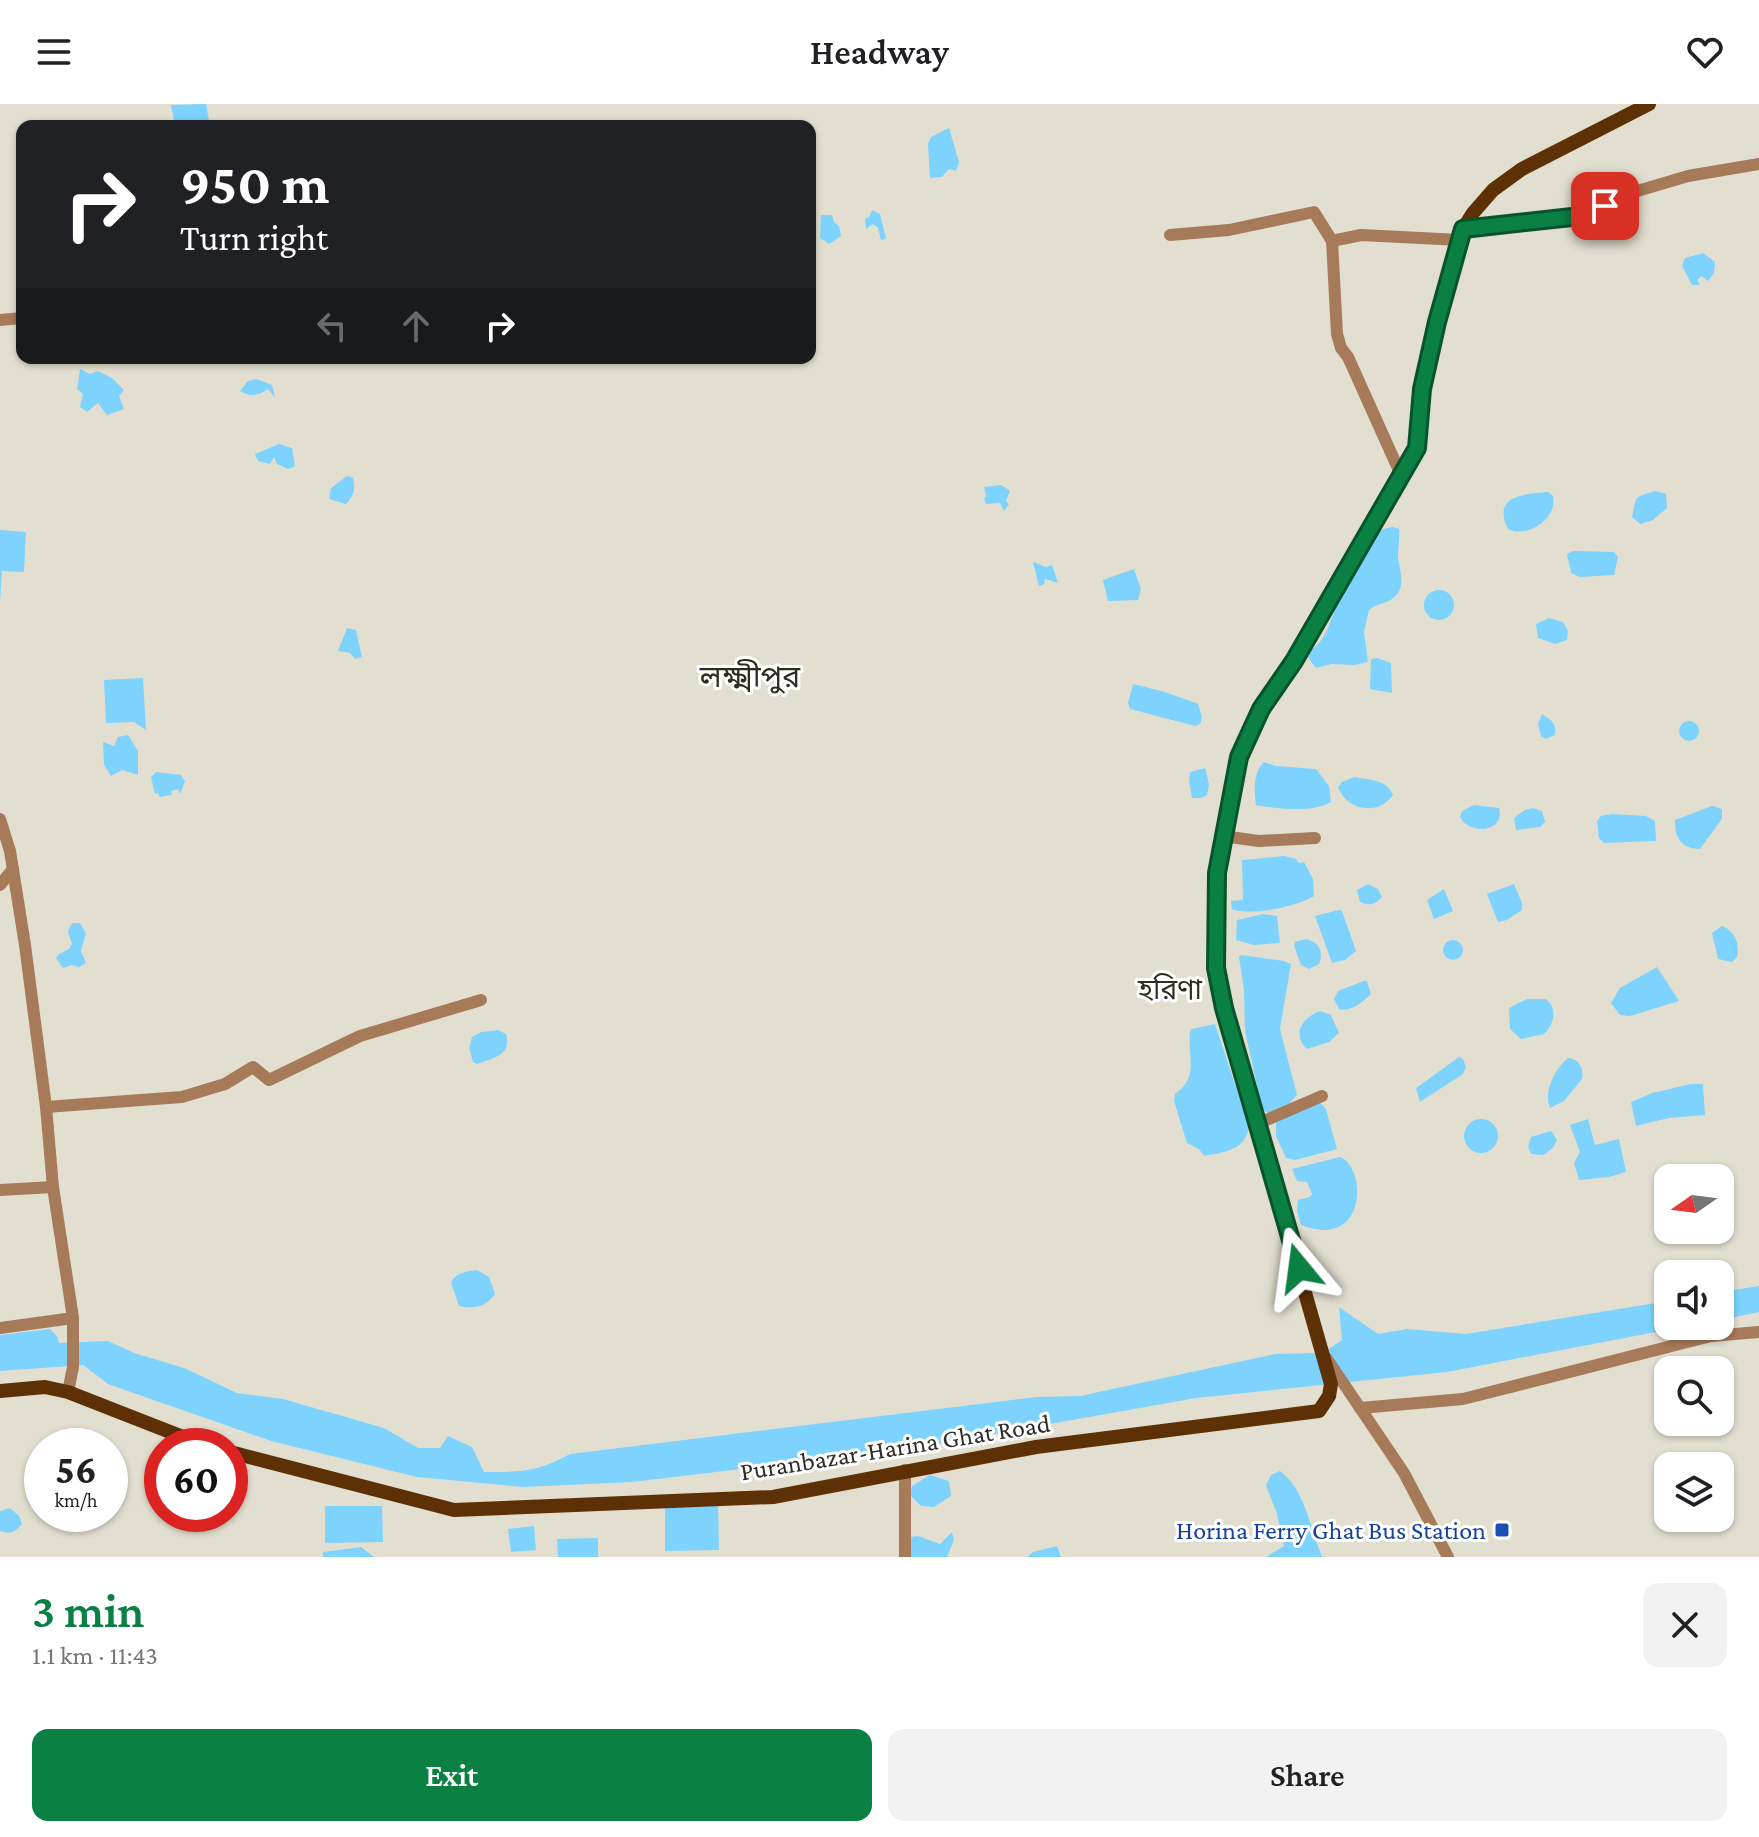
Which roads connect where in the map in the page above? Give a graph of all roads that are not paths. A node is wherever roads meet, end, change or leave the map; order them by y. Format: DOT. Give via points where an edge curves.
graph roads {
  1 [pos="1649,104"];
  2 [pos="1759,164"];
  3 [pos="1462,234"];
  4 [pos="1170,235"];
  5 [pos="1332,241"];
  6 [pos="1401,475"];
  7 [pos="0,819"];
  8 [pos="1222,836"];
  9 [pos="1315,838"];
  10 [pos="13,869"];
  11 [pos="0,885"];
  12 [pos="481,1000"];
  13 [pos="1322,1096"];
  14 [pos="46,1107"];
  15 [pos="1257,1124"];
  16 [pos="53,1187"];
  17 [pos="0,1190"];
  18 [pos="73,1318"];
  19 [pos="0,1328"];
  20 [pos="1759,1332"];
  21 [pos="1323,1353"];
  22 [pos="0,1391"];
  23 [pos="68,1392"];
  24 [pos="1360,1408"];
  25 [pos="160,1428"];
  26 [pos="248,1457"];
  27 [pos="905,1470"];
  28 [pos="905,1557"];
  29 [pos="1448,1557"];
  1 -- 3 [label="main road" via="1522,169 1493,190"];
  2 -- 3 [label="street" via="1688,176 1581,216"];
  3 -- 5 [label="street" via="1361,235"];
  3 -- 6 [label="main road" via="1422,389 1417,448"];
  4 -- 5 [label="street" via="1229,230 1314,212"];
  5 -- 6 [label="street" via="1341,348"];
  6 -- 8 [label="main road" via="1255,721 1239,757"];
  7 -- 10 [label="street"];
  8 -- 9 [label="street" via="1259,841"];
  8 -- 15 [label="main road" via="1216,968"];
  10 -- 11 [label="street"];
  10 -- 14 [label="street"];
  12 -- 14 [label="street" via="360,1036 269,1080 253,1067 225,1084 182,1097"];
  13 -- 15 [label="street"];
  14 -- 16 [label="street"];
  15 -- 21 [label="main road"];
  16 -- 17 [label="street"];
  16 -- 18 [label="street"];
  18 -- 19 [label="street"];
  18 -- 23 [label="street"];
  20 -- 24 [label="street" via="1711,1336 1463,1399"];
  21 -- 24 [label="street"];
  21 -- 27 [label="main road, Puranbazar-Harina Ghat Road" via="1331,1384 1319,1411 1036,1447"];
  22 -- 23 [label="main road" via="45,1387"];
  23 -- 25 [label="main road"];
  24 -- 29 [label="street" via="1404,1473"];
  26 -- 27 [label="main road, Puranbazar-Harina Ghat Road" via="454,1510 773,1497"];
  27 -- 28 [label="street"];
}
